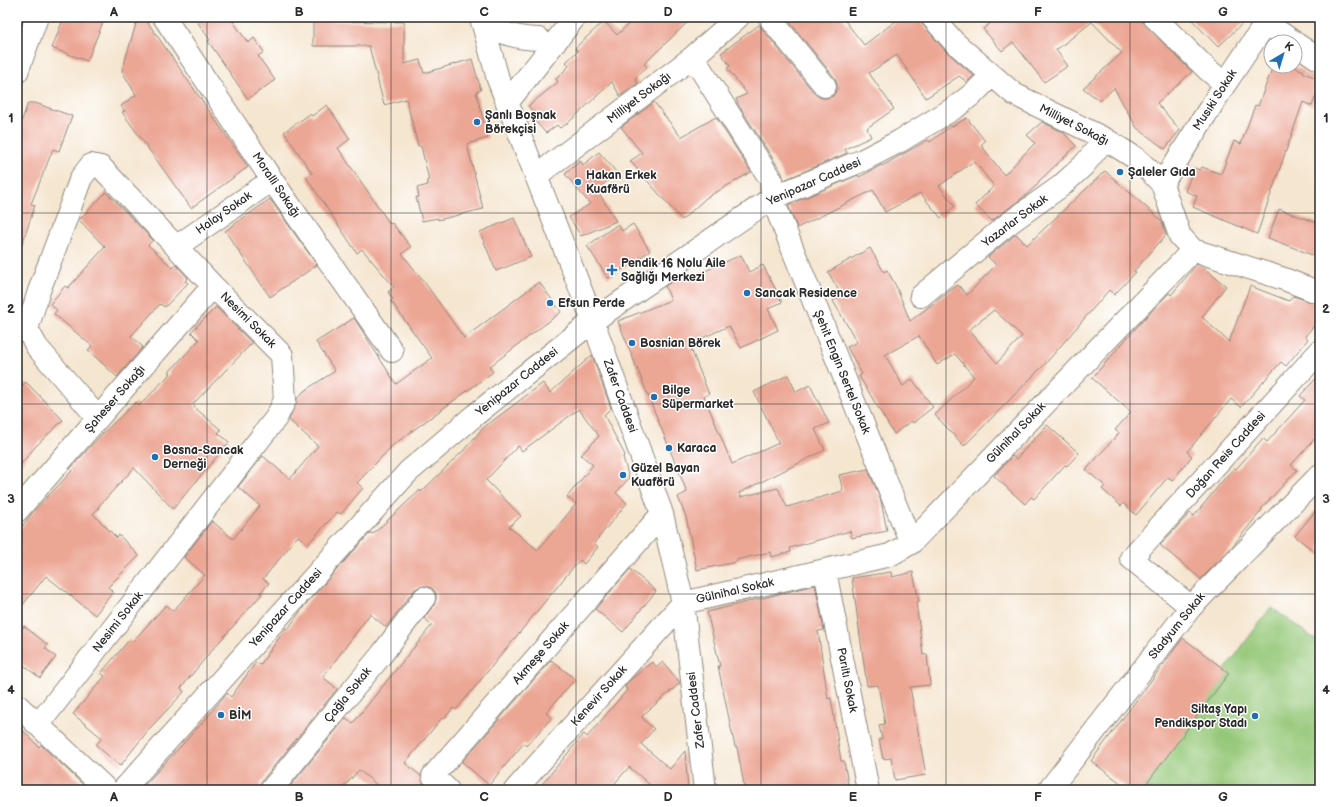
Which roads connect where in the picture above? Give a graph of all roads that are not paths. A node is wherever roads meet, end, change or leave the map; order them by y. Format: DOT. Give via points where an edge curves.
graph roads {
  1 [pos="37,17"];
  2 [pos="164,17"];
  3 [pos="557,17"];
  4 [pos="575,17"];
  5 [pos="738,17"];
  6 [pos="769,17"];
  7 [pos="932,17"];
  8 [pos="1154,17"];
  9 [pos="481,19"];
  10 [pos="1268,20"];
  11 [pos="1285,34"];
  12 [pos="539,40"];
  13 [pos="1303,48"];
  14 [pos="693,57"];
  15 [pos="1320,60"];
  16 [pos="17,72"];
  17 [pos="992,75"];
  18 [pos="1225,84"];
  19 [pos="825,86"];
  20 [pos="504,95"];
  21 [pos="1104,139"];
  22 [pos="536,176"];
  23 [pos="272,180"];
  24 [pos="1162,184"];
  25 [pos="772,198"];
  26 [pos="176,247"];
  27 [pos="1193,250"];
  28 [pos="213,286"];
  29 [pos="1320,293"];
  30 [pos="920,296"];
  31 [pos="593,321"];
  32 [pos="392,351"];
  33 [pos="1320,351"];
  34 [pos="98,418"];
  35 [pos="1320,475"];
  36 [pos="17,512"];
  37 [pos="662,514"];
  38 [pos="911,543"];
  39 [pos="825,571"];
  40 [pos="424,598"];
  41 [pos="683,603"];
  42 [pos="1190,607"];
  43 [pos="17,705"];
  44 [pos="38,725"];
  45 [pos="107,790"];
  46 [pos="123,790"];
  47 [pos="271,790"];
  48 [pos="448,790"];
  49 [pos="515,790"];
  50 [pos="705,790"];
  51 [pos="868,790"];
  52 [pos="1049,790"];
  1 -- 16 [label="street"];
  2 -- 23 [label="street, Moralli Sokağı"];
  3 -- 12 [label="street"];
  4 -- 20 [label="street"];
  5 -- 14 [label="street, Milliyet Sokağı"];
  6 -- 19 [label="street"];
  7 -- 17 [label="street, Milliyet Sokağı" via="954,42"];
  8 -- 18 [label="street" via="1206,69"];
  9 -- 12 [label="street" via="507,34 527,40"];
  9 -- 20 [label="street, Zafer Caddesi"];
  10 -- 11 [label="street"];
  10 -- 18 [label="street, Musıki Sokak"];
  12 -- 20 [label="street"];
  13 -- 15 [label="street"];
  14 -- 22 [label="street, Milliyet Sokağı"];
  14 -- 25 [label="street, Şehit Engin Sertel Sokak" via="771,180"];
  17 -- 21 [label="street, Milliyet Sokağı" via="1014,94"];
  17 -- 25 [label="street, Yenipazar Caddesi" via="956,107 900,141 863,160"];
  18 -- 24 [label="street, Musıki Sokak"];
  20 -- 22 [label="street, Zafer Caddesi"];
  21 -- 24 [label="street, Milliyet Sokağı" via="1137,159"];
  21 -- 30 [label="street, Yazarlar Sokak" via="1083,166 1061,186 1008,224"];
  22 -- 31 [label="street, Zafer Caddesi"];
  23 -- 26 [label="street, Halay Sokak"];
  23 -- 32 [label="street, Moralli Sokağı"];
  24 -- 27 [label="street, Milliyet Sokağı" via="1180,236"];
  25 -- 31 [label="street, Yenipazar Caddesi"];
  25 -- 38 [label="street, Şehit Engin Sertel Sokak"];
  26 -- 28 [label="street, Nesimi Sokak"];
  26 -- 34 [label="street, Nesimi Sokak" via="101,167 92,165 81,178 38,291 28,328 33,340"];
  27 -- 29 [label="street"];
  27 -- 38 [label="street, Gülnihal Sokak"];
  28 -- 34 [label="street, Şaheser Sokağı"];
  28 -- 44 [label="street, Nesimi Sokak" via="282,354 285,400 276,418"];
  31 -- 37 [label="street, Zafer Caddesi"];
  31 -- 46 [label="street, Yenipazar Caddesi" via="408,472"];
  33 -- 42 [label="street, Doğan Reis Caddesi" via="1131,558"];
  34 -- 36 [label="street, Şaheser Sokağı"];
  35 -- 42 [label="street, Stadyum Sokak"];
  37 -- 41 [label="street, Zafer Caddesi"];
  37 -- 48 [label="street, Akmeşe Sokak" via="433,776"];
  38 -- 39 [label="street, Gülnihal Sokak" via="890,555"];
  39 -- 41 [label="street, Gülnihal Sokak"];
  39 -- 51 [label="street, Parıltı Sokak"];
  40 -- 47 [label="street, Çağla Sokak" via="382,654"];
  41 -- 49 [label="street, Kenevir Sokak"];
  41 -- 50 [label="street, Zafer Caddesi"];
  42 -- 52 [label="street, Stadyum Sokak"];
  43 -- 44 [label="street"];
  44 -- 45 [label="street"];
}
